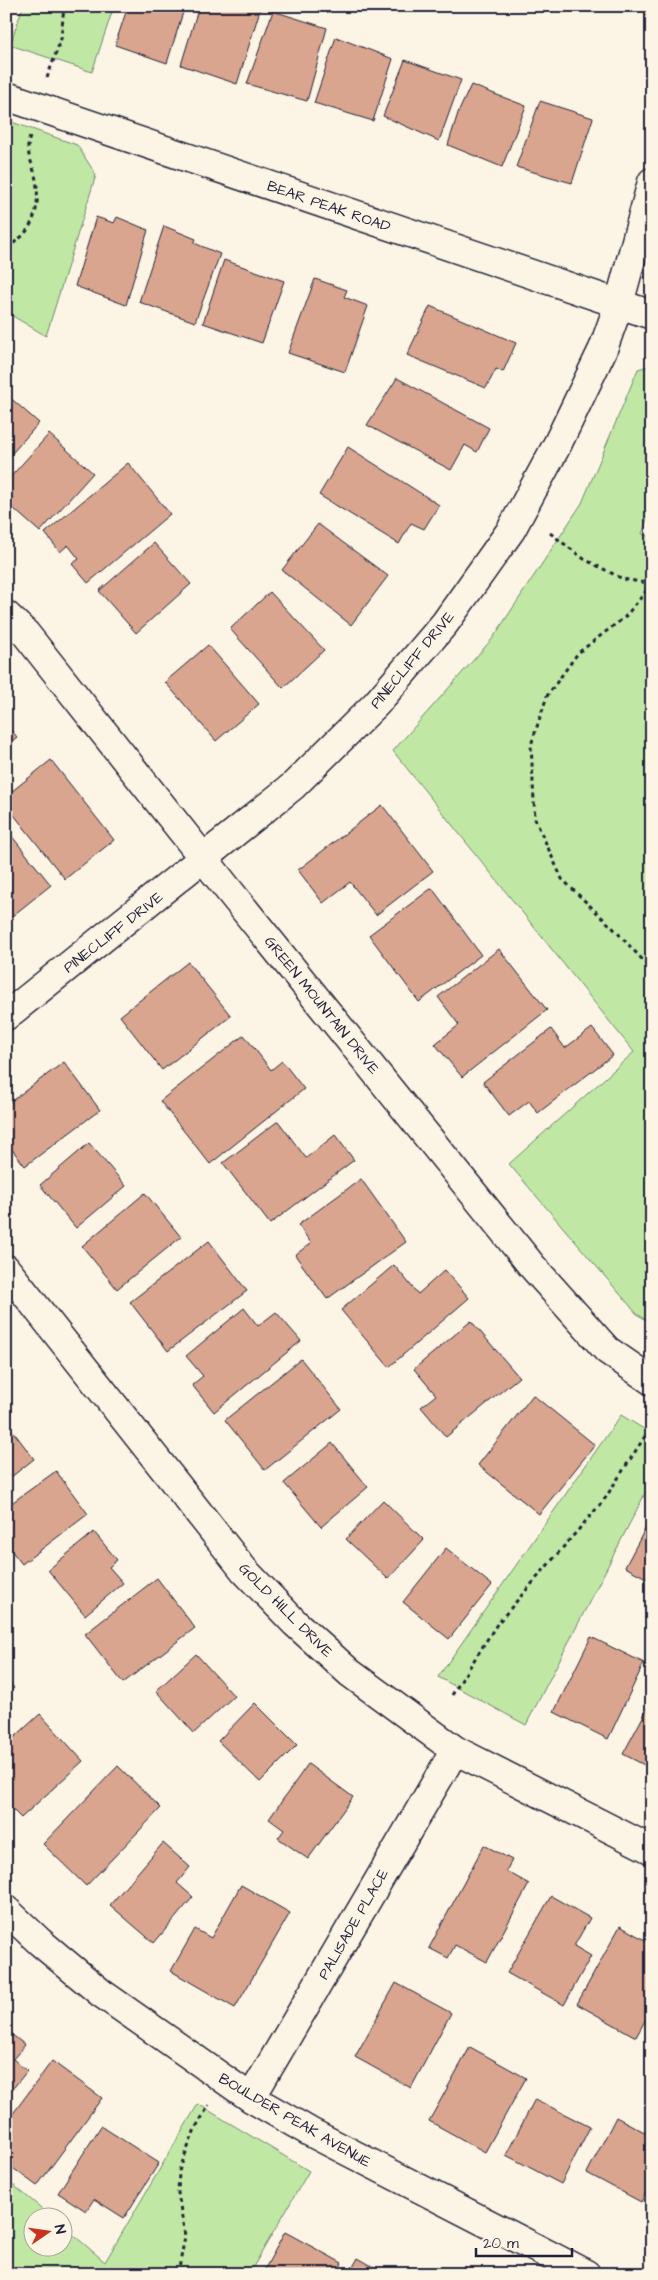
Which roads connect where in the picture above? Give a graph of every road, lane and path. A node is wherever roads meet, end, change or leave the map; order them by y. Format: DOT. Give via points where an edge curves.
graph roads {
  1 [pos="6,96"];
  2 [pos="652,182"];
  3 [pos="619,304"];
  4 [pos="652,315"];
  5 [pos="550,533"];
  6 [pos="652,584"];
  7 [pos="6,615"];
  8 [pos="204,859"];
  9 [pos="652,970"];
  10 [pos="6,1016"];
  11 [pos="6,1269"];
  12 [pos="652,1381"];
  13 [pos="650,1427"];
  14 [pos="452,1695"];
  15 [pos="455,1750"];
  16 [pos="652,1850"];
  17 [pos="6,1910"];
  18 [pos="224,2080"];
  19 [pos="251,2098"];
  20 [pos="178,2274"];
  21 [pos="586,2274"];
  1 -- 3 [label="street, BEAR PEAK ROAD"];
  2 -- 3 [label="street, PINECLIFF DRIVE"];
  3 -- 4 [label="street, BEAR PEAK ROAD"];
  3 -- 8 [label="street, PINECLIFF DRIVE" via="603,348 557,445 511,530 444,623 376,704 293,786"];
  5 -- 6 [label="path" via="584,559 623,579"];
  6 -- 9 [label="path" via="625,617 578,652 547,696 531,745 534,819 562,879"];
  7 -- 8 [label="street, GREEN MOUNTAIN DRIVE" via="26,634"];
  8 -- 10 [label="street, PINECLIFF DRIVE"];
  8 -- 12 [label="street, GREEN MOUNTAIN DRIVE" via="532,1266 607,1350"];
  11 -- 15 [label="street, GOLD HILL DRIVE" via="250,1577 350,1673"];
  13 -- 14 [label="path" via="604,1500 497,1624"];
  15 -- 16 [label="street, GOLD HILL DRIVE"];
  15 -- 19 [label="street, PALISADE PLACE"];
  17 -- 18 [label="street, BOULDER PEAK AVENUE" via="101,1993"];
  18 -- 19 [label="street, BOULDER PEAK AVENUE"];
  18 -- 20 [label="path" via="195,2130 179,2171 178,2193 186,2236"];
  19 -- 21 [label="street, BOULDER PEAK AVENUE" via="310,2132"];
}
